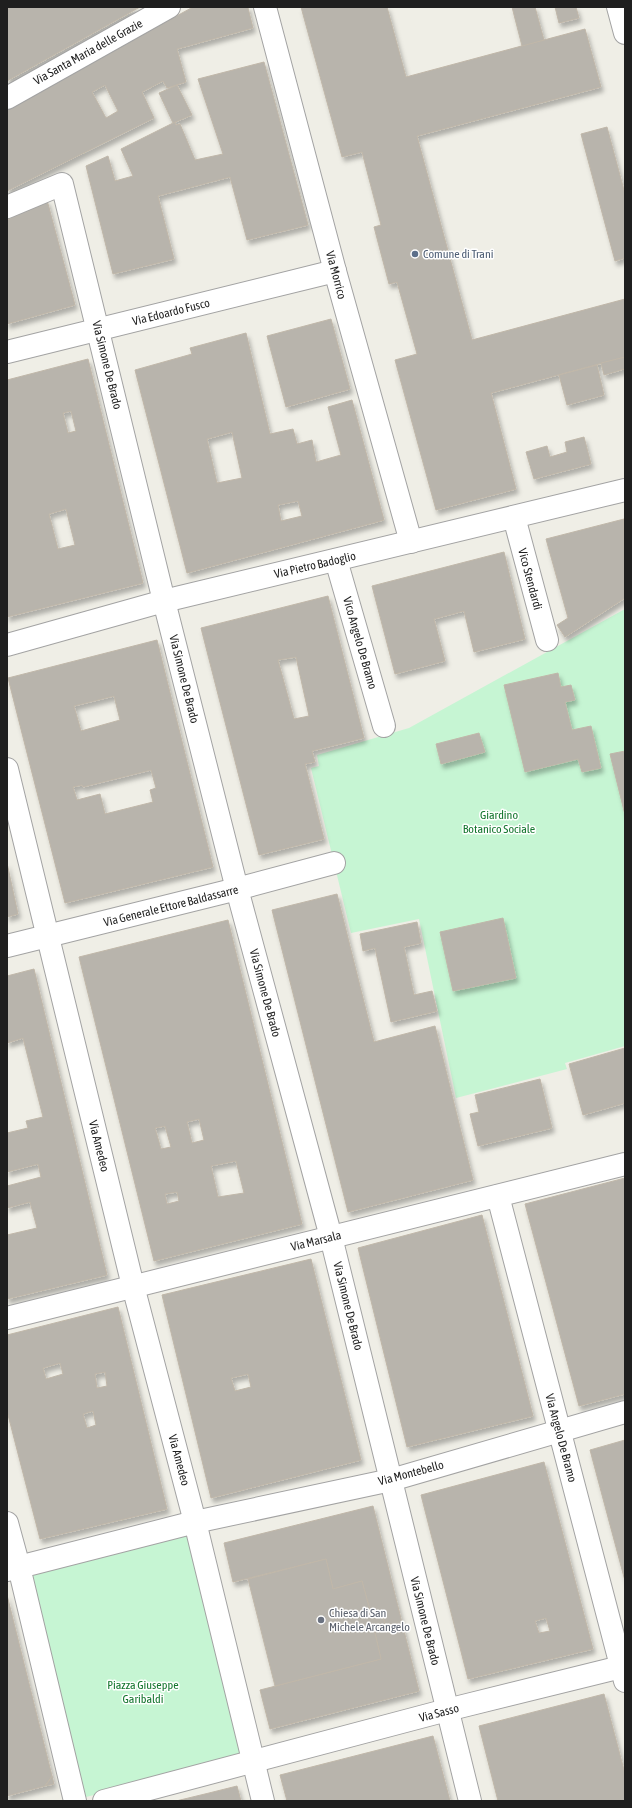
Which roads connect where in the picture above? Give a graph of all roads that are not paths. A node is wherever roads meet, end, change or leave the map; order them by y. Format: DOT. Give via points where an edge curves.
graph roads {
  1 [pos="169,7"];
  2 [pos="265,7"];
  3 [pos="618,7"];
  4 [pos="625,33"];
  5 [pos="7,98"];
  6 [pos="7,207"];
  7 [pos="335,271"];
  8 [pos="98,330"];
  9 [pos="7,352"];
  10 [pos="625,490"];
  11 [pos="514,517"];
  12 [pos="411,542"];
  13 [pos="336,560"];
  14 [pos="164,601"];
  15 [pos="546,640"];
  16 [pos="7,645"];
  17 [pos="384,726"];
  18 [pos="7,769"];
  19 [pos="334,863"];
  20 [pos="237,889"];
  21 [pos="48,936"];
  22 [pos="7,946"];
  23 [pos="625,1164"];
  24 [pos="498,1196"];
  25 [pos="331,1237"];
  26 [pos="133,1286"];
  27 [pos="7,1318"];
  28 [pos="625,1412"];
  29 [pos="559,1431"];
  30 [pos="391,1480"];
  31 [pos="195,1522"];
  32 [pos="7,1523"];
  33 [pos="13,1569"];
  34 [pos="624,1671"];
  35 [pos="447,1710"];
  36 [pos="255,1762"];
  37 [pos="75,1801"];
  38 [pos="104,1801"];
  39 [pos="263,1801"];
  40 [pos="470,1801"];
  1 -- 5 [label="street, Via Santa Maria delle Grazie"];
  2 -- 7 [label="street, Via Morrico"];
  3 -- 4 [label="street"];
  6 -- 8 [label="street, Via Simone De Brado" via="62,184"];
  7 -- 8 [label="street, Via Edoardo Fusco"];
  7 -- 12 [label="street, Via Morrico"];
  8 -- 9 [label="street, Via Edoardo Fusco"];
  8 -- 14 [label="street, Via Simone De Brado"];
  10 -- 11 [label="street, Via Pietro Badoglio"];
  11 -- 12 [label="street, Via Pietro Badoglio"];
  11 -- 15 [label="street, Vico Stendardi"];
  12 -- 13 [label="street, Via Pietro Badoglio"];
  13 -- 14 [label="street, Via Pietro Badoglio"];
  13 -- 17 [label="street, Vico Angelo De Bramo"];
  14 -- 16 [label="street, Via Pietro Badoglio"];
  14 -- 20 [label="street, Via Simone De Brado"];
  18 -- 21 [label="street, Via Amedeo"];
  19 -- 20 [label="street, Via Generale Ettore Baldassarre"];
  20 -- 21 [label="street, Via Generale Ettore Baldassarre"];
  20 -- 25 [label="street, Via Simone De Brado"];
  21 -- 22 [label="street, Via Generale Ettore Baldassarre"];
  21 -- 26 [label="street, Via Amedeo"];
  23 -- 24 [label="street, Via Marsala"];
  24 -- 25 [label="street, Via Marsala"];
  24 -- 29 [label="street, Via Angelo De Bramo"];
  25 -- 26 [label="street, Via Marsala"];
  25 -- 30 [label="street, Via Simone De Brado"];
  26 -- 27 [label="street, Via Marsala"];
  26 -- 31 [label="street, Via Amedeo"];
  28 -- 29 [label="street, Via Montebello"];
  29 -- 30 [label="street, Via Montebello"];
  29 -- 34 [label="street, Via Angelo De Bramo"];
  30 -- 31 [label="street, Via Montebello"];
  30 -- 35 [label="street, Via Simone De Brado"];
  31 -- 33 [label="street"];
  31 -- 36 [label="street"];
  32 -- 33 [label="street"];
  33 -- 37 [label="street"];
  34 -- 35 [label="street, Via Sasso"];
  35 -- 36 [label="street, Via Sasso"];
  35 -- 40 [label="street, Via Simone De Brado"];
  36 -- 38 [label="street"];
  36 -- 39 [label="street"];
}
